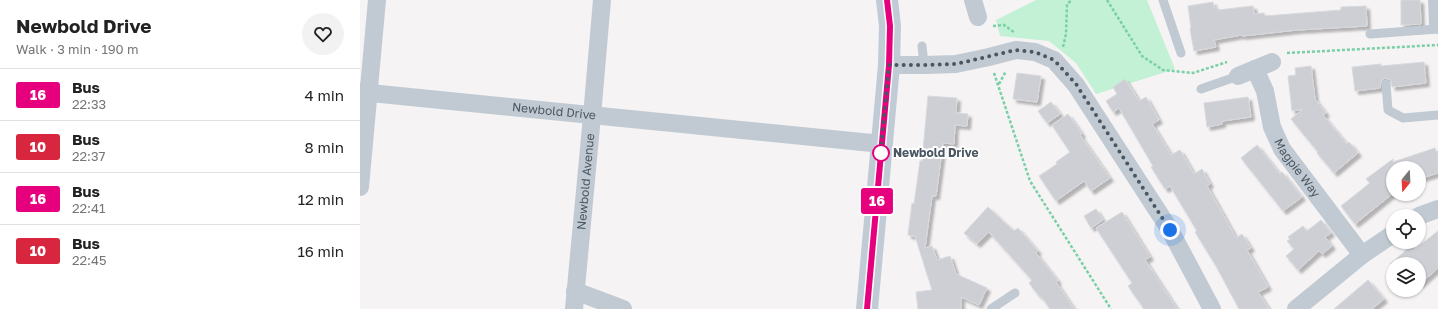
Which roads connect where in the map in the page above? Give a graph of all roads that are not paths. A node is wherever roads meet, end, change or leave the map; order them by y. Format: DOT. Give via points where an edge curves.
graph roads {
  1 [pos="377,0"];
  2 [pos="602,0"];
  3 [pos="887,0"];
  4 [pos="1163,0"];
  5 [pos="1437,0"];
  6 [pos="1438,25"];
  7 [pos="1438,28"];
  8 [pos="1370,34"];
  9 [pos="922,46"];
  10 [pos="1181,53"];
  11 [pos="1279,58"];
  12 [pos="889,65"];
  13 [pos="924,65"];
  14 [pos="1236,68"];
  15 [pos="1255,69"];
  16 [pos="1386,84"];
  17 [pos="1201,89"];
  18 [pos="364,93"];
  19 [pos="1438,114"];
  20 [pos="592,116"];
  21 [pos="882,144"];
  22 [pos="360,187"];
  23 [pos="1438,209"];
  24 [pos="1426,213"];
  25 [pos="1386,239"];
  26 [pos="1362,255"];
  27 [pos="1015,293"];
  28 [pos="575,300"];
  29 [pos="623,309"];
  30 [pos="867,309"];
  31 [pos="991,309"];
  32 [pos="1212,309"];
  33 [pos="1296,309"];
  1 -- 18 [label="street"];
  2 -- 20 [label="street, Newbold Avenue"];
  3 -- 12 [label="main road" via="890,26"];
  4 -- 10 [label="lane"];
  5 -- 6 [label="street"];
  7 -- 8 [label="lane"];
  9 -- 13 [label="lane"];
  11 -- 15 [label="street"];
  12 -- 13 [label="street"];
  12 -- 21 [label="main road"];
  13 -- 32 [label="street" via="956,64 1016,50 1035,52 1054,60 1076,84 1170,230"];
  14 -- 15 [label="street"];
  14 -- 17 [label="lane"];
  15 -- 26 [label="street, Magpie Way" via="1265,91 1272,127 1282,148"];
  16 -- 19 [label="lane" via="1388,110 1403,118"];
  18 -- 20 [label="street, Newbold Drive"];
  18 -- 22 [label="street"];
  20 -- 21 [label="street, Newbold Drive"];
  20 -- 28 [label="street, Newbold Avenue"];
  21 -- 30 [label="main road"];
  23 -- 24 [label="street"];
  25 -- 26 [label="street"];
  26 -- 33 [label="street"];
  27 -- 31 [label="lane"];
  28 -- 29 [label="street, Newbold Avenue"];
}
